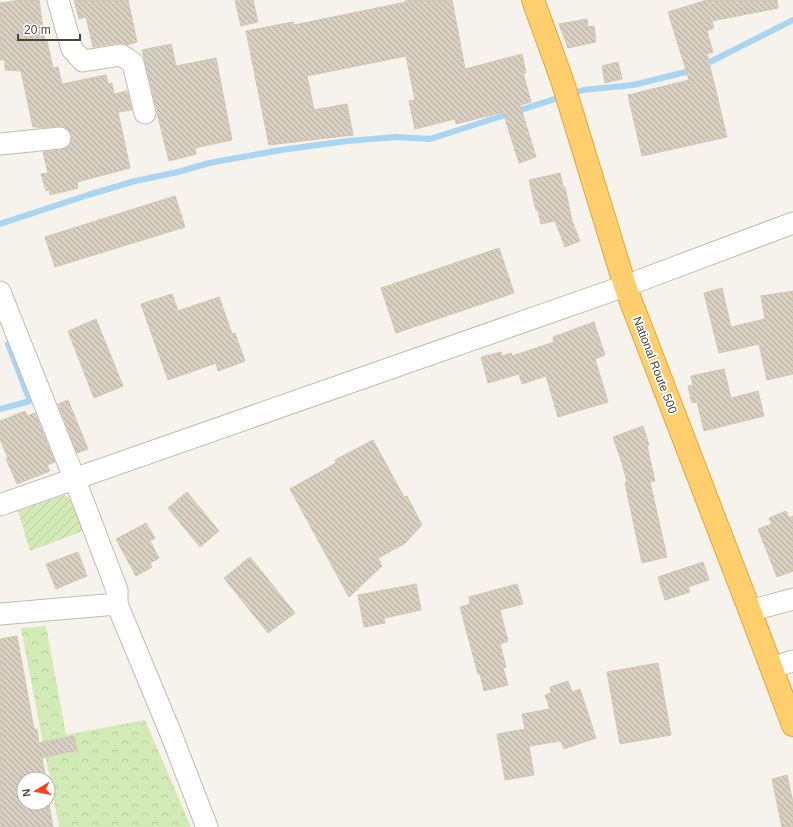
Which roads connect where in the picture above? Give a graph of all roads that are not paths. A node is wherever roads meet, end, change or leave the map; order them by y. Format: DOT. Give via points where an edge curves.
graph roads {
  1 [pos="58,0"];
  2 [pos="533,0"];
  3 [pos="145,113"];
  4 [pos="60,138"];
  5 [pos="0,144"];
  6 [pos="793,223"];
  7 [pos="625,286"];
  8 [pos="0,292"];
  9 [pos="75,480"];
  10 [pos="0,506"];
  11 [pos="793,598"];
  12 [pos="117,604"];
  13 [pos="750,611"];
  14 [pos="0,614"];
  15 [pos="793,660"];
  16 [pos="772,668"];
  17 [pos="793,724"];
  18 [pos="207,827"];
  1 -- 3 [label="street" via="72,49 83,60 120,55 133,63"];
  2 -- 7 [label="highway, National Route 500" via="562,80"];
  4 -- 5 [label="street"];
  6 -- 7 [label="street"];
  7 -- 9 [label="street"];
  7 -- 13 [label="highway, National Route 500"];
  8 -- 9 [label="street"];
  9 -- 10 [label="street"];
  9 -- 12 [label="street" via="117,590"];
  11 -- 13 [label="street"];
  12 -- 14 [label="street"];
  12 -- 18 [label="street"];
  13 -- 16 [label="highway, National Route 500"];
  15 -- 16 [label="street"];
  16 -- 17 [label="highway, National Route 500"];
}
